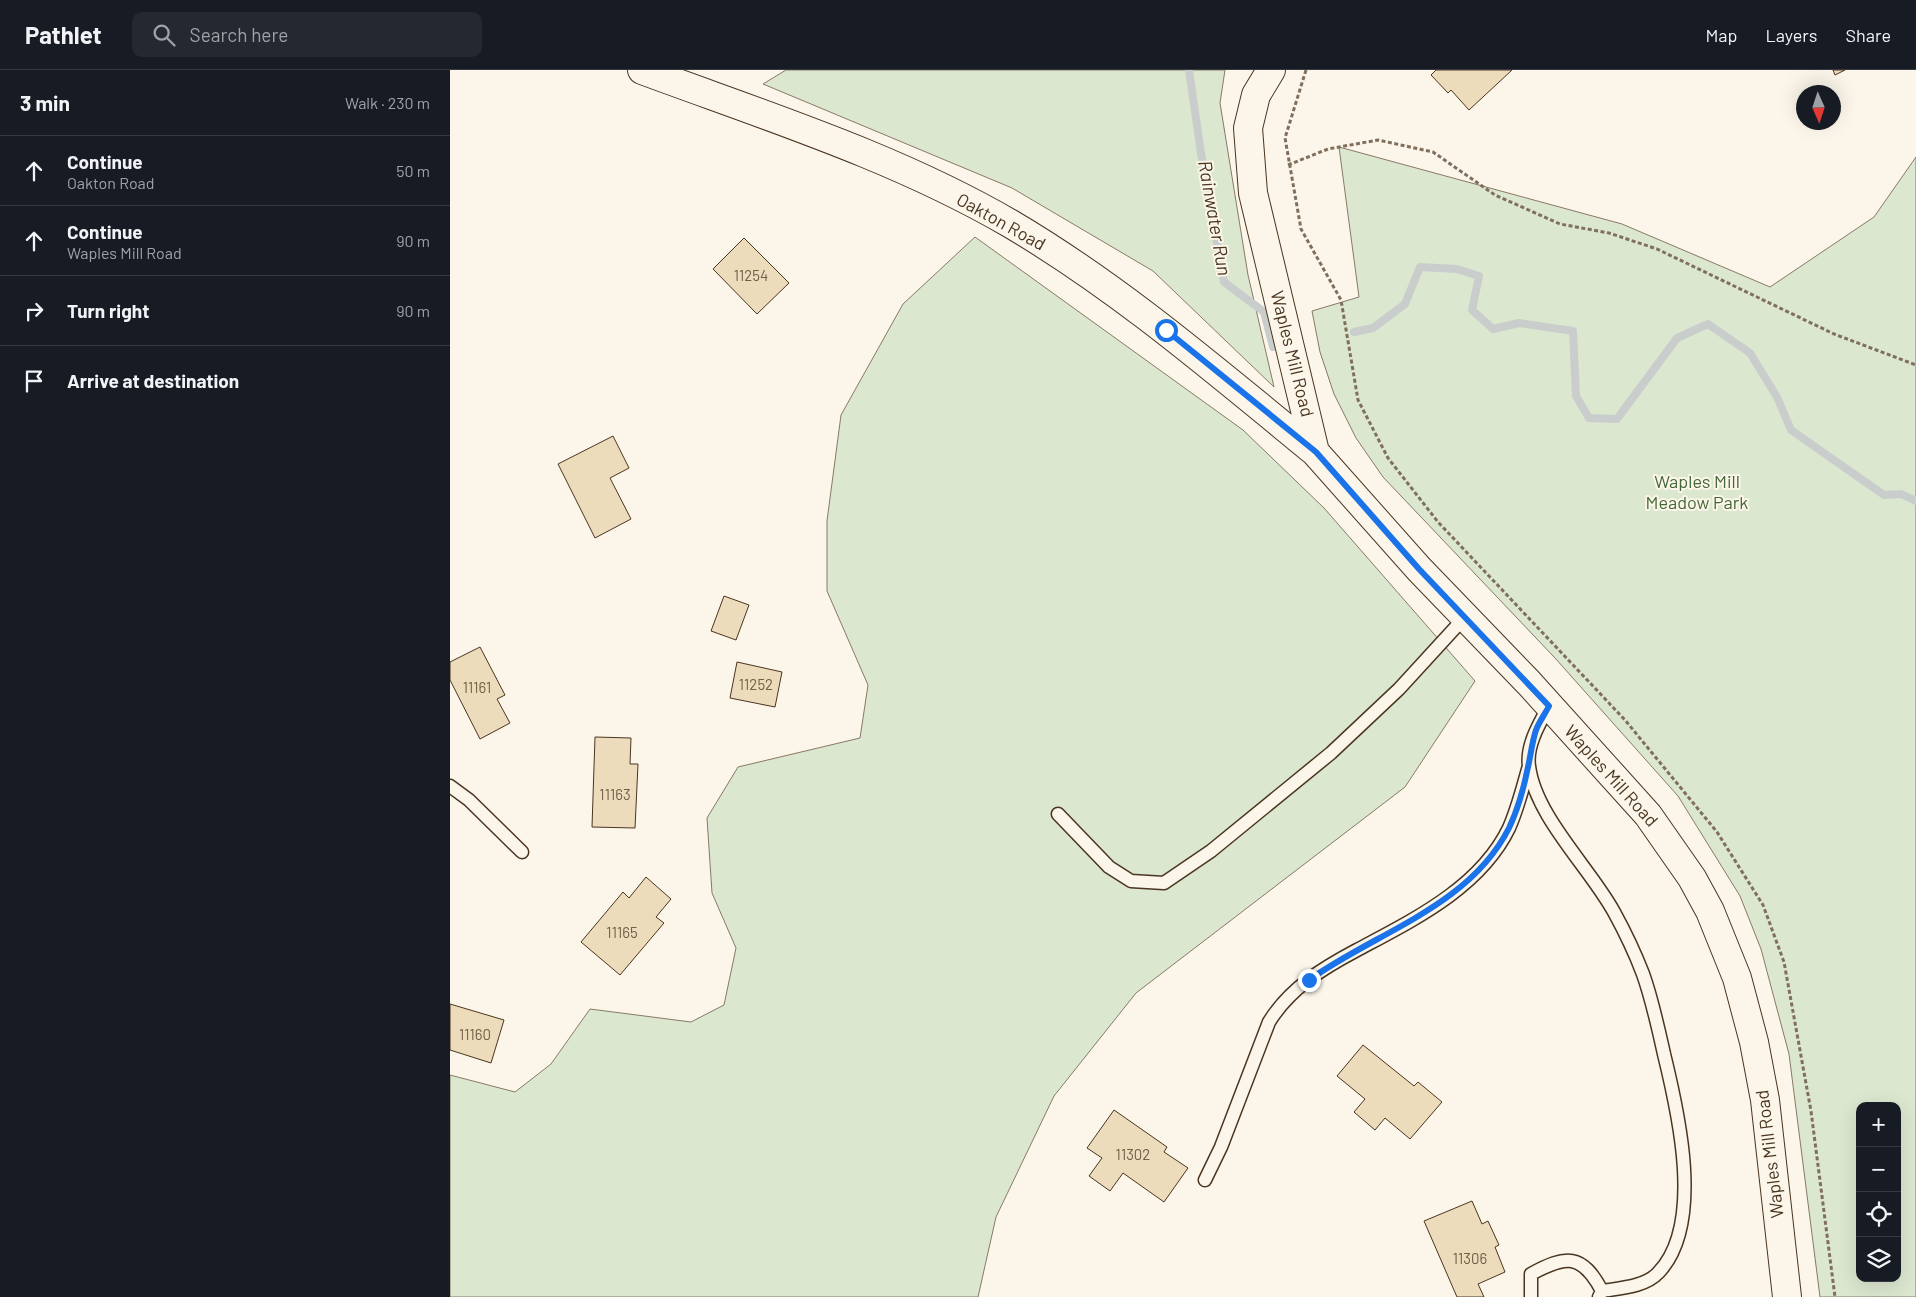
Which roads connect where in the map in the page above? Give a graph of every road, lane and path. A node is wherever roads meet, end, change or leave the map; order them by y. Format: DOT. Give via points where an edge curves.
graph roads {
  1 [pos="642,70"];
  2 [pos="1271,70"];
  3 [pos="1306,70"];
  4 [pos="1288,165"];
  5 [pos="1916,365"];
  6 [pos="1316,452"];
  7 [pos="1465,617"];
  8 [pos="1549,706"];
  9 [pos="1529,766"];
  10 [pos="450,786"];
  11 [pos="1058,814"];
  12 [pos="522,852"];
  13 [pos="1205,1180"];
  14 [pos="1601,1294"];
  15 [pos="1531,1297"];
  16 [pos="1787,1297"];
  17 [pos="1835,1297"];
  1 -- 6 [label="main road, Oakton Road" via="884,162 1010,224 1092,275 1166,330"];
  2 -- 6 [label="main road, Waples Mill Road" via="1256,95 1248,128 1253,193"];
  3 -- 4 [label="path" via="1285,138"];
  4 -- 5 [label="path" via="1328,150 1378,140 1433,152 1495,195 1552,220 1609,233 1658,249 1834,334"];
  4 -- 17 [label="path" via="1301,229 1341,300 1358,400 1388,458 1438,522 1625,720 1717,832 1763,905 1786,972 1811,1112"];
  6 -- 7 [label="main road, Waples Mill Road" via="1381,528"];
  7 -- 8 [label="main road, Waples Mill Road"];
  7 -- 11 [label="lane" via="1400,690 1331,753 1212,851 1164,883 1131,881 1109,867"];
  8 -- 9 [label="lane" via="1537,728"];
  8 -- 16 [label="main road, Waples Mill Road" via="1648,815 1671,845 1710,911 1737,978 1754,1042 1764,1100"];
  9 -- 13 [label="lane" via="1509,828 1476,872 1419,917 1332,964 1292,992 1278,1008"];
  9 -- 14 [label="lane" via="1538,796 1550,818 1614,911 1643,974 1657,1024 1683,1149 1684,1204 1679,1236 1669,1258 1658,1274 1642,1283"];
  10 -- 12 [label="lane" via="469,800"];
  14 -- 15 [label="lane" via="1593,1274 1580,1262 1565,1259 1531,1274"];
}
